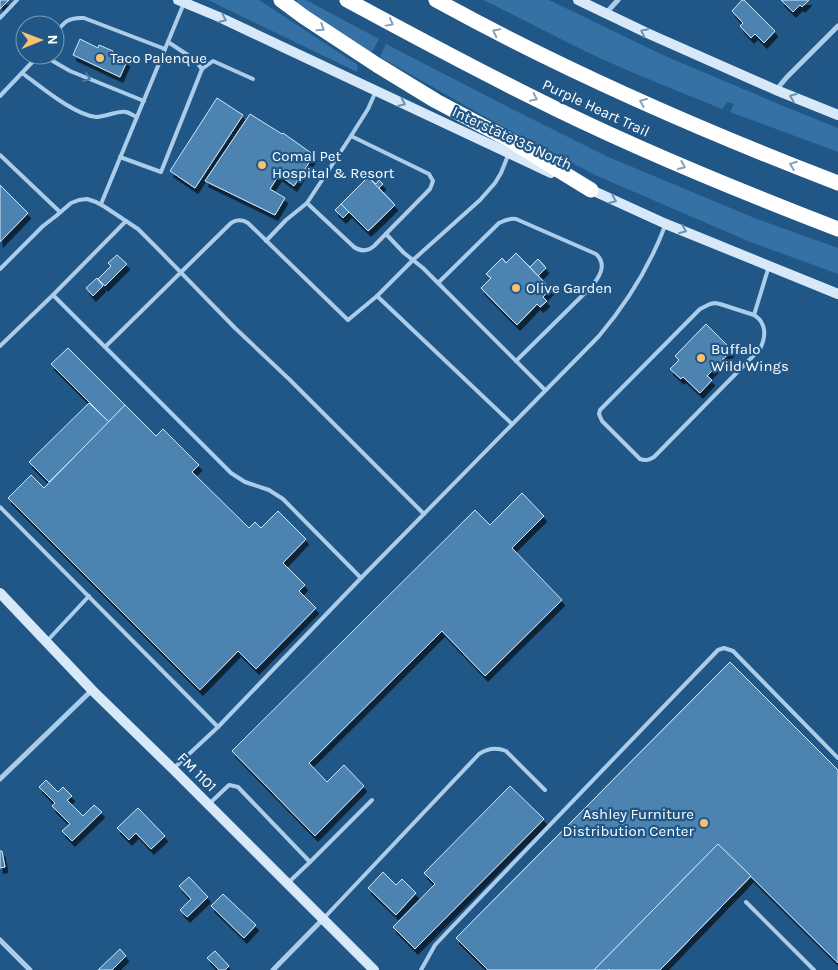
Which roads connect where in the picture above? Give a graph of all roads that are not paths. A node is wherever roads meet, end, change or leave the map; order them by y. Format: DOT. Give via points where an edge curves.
graph roads {
  1 [pos="17,0"];
  2 [pos="281,0"];
  3 [pos="347,0"];
  4 [pos="436,0"];
  5 [pos="578,0"];
  6 [pos="618,0"];
  7 [pos="181,1"];
  8 [pos="606,14"];
  9 [pos="0,18"];
  10 [pos="65,22"];
  11 [pos="838,26"];
  12 [pos="168,42"];
  13 [pos="165,49"];
  14 [pos="30,65"];
  15 [pos="60,65"];
  16 [pos="202,69"];
  17 [pos="22,73"];
  18 [pos="252,79"];
  19 [pos="776,90"];
  20 [pos="376,91"];
  21 [pos="0,96"];
  22 [pos="144,101"];
  23 [pos="838,115"];
  24 [pos="137,117"];
  25 [pos="351,136"];
  26 [pos="509,153"];
  27 [pos="0,155"];
  28 [pos="120,157"];
  29 [pos="838,183"];
  30 [pos="591,190"];
  31 [pos="307,203"];
  32 [pos="101,204"];
  33 [pos="60,212"];
  34 [pos="126,221"];
  35 [pos="666,224"];
  36 [pos="838,229"];
  37 [pos="386,234"];
  38 [pos="266,241"];
  39 [pos="413,260"];
  40 [pos="769,266"];
  41 [pos="0,269"];
  42 [pos="182,273"];
  43 [pos="438,283"];
  44 [pos="838,294"];
  45 [pos="53,295"];
  46 [pos="377,296"];
  47 [pos="754,315"];
  48 [pos="0,345"];
  49 [pos="105,347"];
  50 [pos="516,361"];
  51 [pos="545,390"];
  52 [pos="512,424"];
  53 [pos="0,507"];
  54 [pos="424,514"];
  55 [pos="361,578"];
  56 [pos="0,593"];
  57 [pos="89,596"];
  58 [pos="46,642"];
  59 [pos="92,690"];
  60 [pos="218,727"];
  61 [pos="838,758"];
  62 [pos="173,769"];
  63 [pos="0,779"];
  64 [pos="545,790"];
  65 [pos="372,800"];
  66 [pos="208,805"];
  67 [pos="310,862"];
  68 [pos="287,883"];
  69 [pos="746,902"];
  70 [pos="323,919"];
  71 [pos="0,940"];
  72 [pos="30,970"];
  73 [pos="273,970"];
  74 [pos="374,970"];
  75 [pos="421,970"];
  76 [pos="814,970"];
  1 -- 9 [label="lane"];
  2 -- 30 [label="highway, one-way" via="419,90"];
  3 -- 36 [label="highway, Purple Heart Trail, one-way" via="533,98 663,158"];
  29 -- 4 [label="highway, Purple Heart Trail, one-way" via="644,103"];
  5 -- 8 [label="main road"];
  6 -- 8 [label="street"];
  7 -- 12 [label="lane"];
  7 -- 20 [label="main road, Interstate 35 North, one-way"];
  19 -- 8 [label="main road, one-way"];
  10 -- 13 [label="lane" via="84,18"];
  11 -- 19 [label="street"];
  12 -- 13 [label="lane"];
  12 -- 16 [label="lane" via="194,59"];
  13 -- 22 [label="lane"];
  14 -- 17 [label="lane"];
  15 -- 22 [label="lane, one-way"];
  16 -- 18 [label="lane" via="213,61"];
  16 -- 28 [label="lane" via="161,172"];
  17 -- 21 [label="lane"];
  17 -- 24 [label="lane" via="82,114 103,116 126,112"];
  23 -- 19 [label="main road, one-way"];
  20 -- 25 [label="lane"];
  20 -- 26 [label="main road, Interstate 35 North, one-way"];
  22 -- 24 [label="lane"];
  24 -- 28 [label="lane"];
  25 -- 31 [label="lane"];
  25 -- 37 [label="lane" via="426,172 432,178 429,192"];
  26 -- 30 [label="main road, Interstate 35 North"];
  26 -- 39 [label="lane" via="501,173 480,200"];
  27 -- 33 [label="lane"];
  28 -- 32 [label="lane"];
  30 -- 35 [label="main road, Interstate 35 North, one-way"];
  31 -- 37 [label="lane" via="357,249 371,249"];
  31 -- 38 [label="lane"];
  32 -- 33 [label="lane" via="79,200"];
  32 -- 34 [label="lane"];
  33 -- 41 [label="lane"];
  34 -- 42 [label="lane"];
  34 -- 45 [label="lane"];
  35 -- 40 [label="main road, Interstate 35 North, one-way"];
  35 -- 51 [label="lane" via="645,269 610,323"];
  37 -- 39 [label="lane"];
  38 -- 42 [label="lane" via="244,220 235,221"];
  38 -- 46 [label="lane" via="348,320"];
  39 -- 43 [label="lane"];
  39 -- 46 [label="lane"];
  40 -- 44 [label="main road, Interstate 35 North"];
  40 -- 47 [label="lane"];
  42 -- 49 [label="lane"];
  42 -- 54 [label="lane"];
  43 -- 50 [label="lane"];
  43 -- 50 [label="lane" via="499,223 512,219 596,254 602,267 590,288"];
  45 -- 48 [label="lane"];
  45 -- 49 [label="lane"];
  46 -- 52 [label="lane"];
  47 -- 47 [label="lane" via="720,304 705,306 603,407 599,414 602,422 640,459 654,457 760,349 765,330"];
  49 -- 55 [label="lane" via="231,473 277,495"];
  50 -- 51 [label="lane"];
  51 -- 52 [label="lane"];
  52 -- 54 [label="lane"];
  53 -- 57 [label="lane"];
  54 -- 55 [label="lane"];
  55 -- 60 [label="lane"];
  56 -- 58 [label="main road, FM 1101 / FM 1101"];
  57 -- 58 [label="lane"];
  57 -- 60 [label="lane"];
  58 -- 59 [label="main road, FM 1101 / FM 1101"];
  59 -- 62 [label="main road, FM 1101 / FM 1101"];
  59 -- 63 [label="street"];
  60 -- 62 [label="lane"];
  61 -- 75 [label="lane" via="732,651 728,648 718,650 452,927 435,946"];
  62 -- 66 [label="main road, FM 1101 / FM 1101"];
  64 -- 70 [label="lane" via="506,751 493,748 479,754"];
  65 -- 67 [label="lane"];
  66 -- 67 [label="lane" via="229,785 238,787"];
  66 -- 68 [label="main road, FM 1101 / FM 1101"];
  67 -- 68 [label="lane"];
  68 -- 70 [label="main road, FM 1101 / FM 1101"];
  69 -- 76 [label="lane"];
  70 -- 73 [label="street"];
  70 -- 74 [label="main road, FM 1101 / FM 1101"];
  71 -- 72 [label="street"];
}
